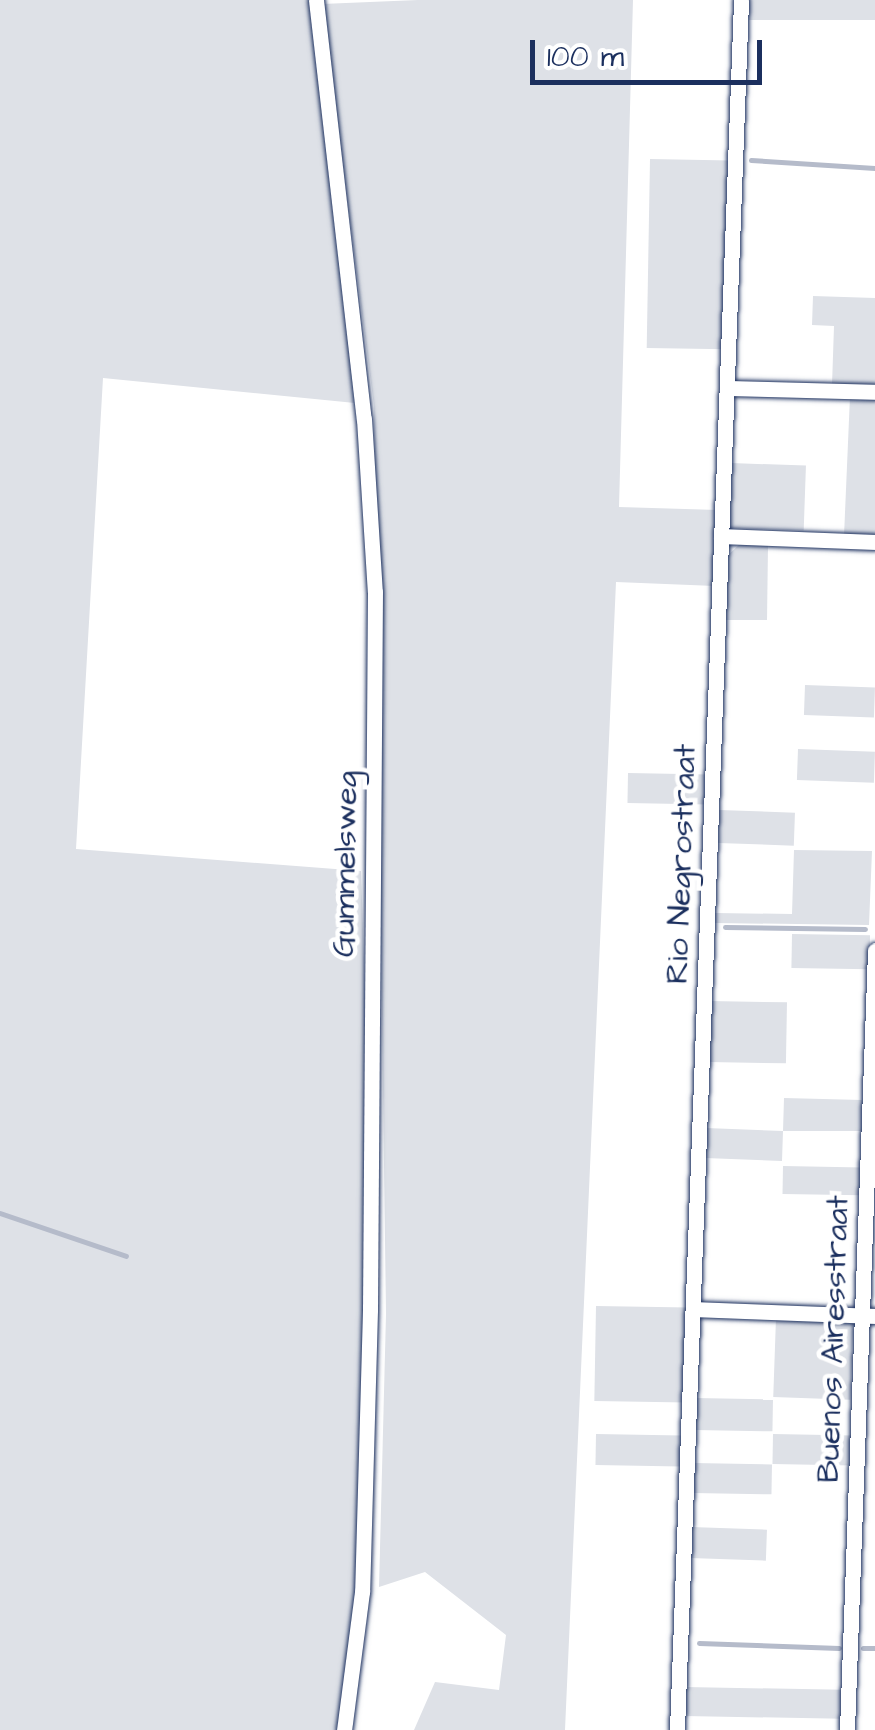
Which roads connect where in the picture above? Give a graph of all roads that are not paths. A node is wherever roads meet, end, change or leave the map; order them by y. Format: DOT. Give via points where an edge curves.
graph roads {
  1 [pos="316,0"];
  2 [pos="741,0"];
  3 [pos="726,388"];
  4 [pos="875,392"];
  5 [pos="721,536"];
  6 [pos="875,542"];
  7 [pos="875,951"];
  8 [pos="874,1018"];
  9 [pos="871,1169"];
  10 [pos="693,1309"];
  11 [pos="869,1316"];
  12 [pos="344,1730"];
  13 [pos="677,1730"];
  14 [pos="847,1730"];
  1 -- 12 [label="street, Gummelsweg" via="364,419 375,592 370,1310 362,1592"];
  2 -- 3 [label="street, Rio Negrostraat"];
  3 -- 4 [label="street"];
  3 -- 5 [label="street, Rio Negrostraat"];
  5 -- 6 [label="street"];
  5 -- 10 [label="street, Rio Negrostraat"];
  7 -- 8 [label="street, Buenos Airesstraat"];
  8 -- 9 [label="street, Buenos Airesstraat"];
  9 -- 11 [label="street, Buenos Airesstraat"];
  10 -- 11 [label="street"];
  10 -- 13 [label="street, Rio Negrostraat"];
  11 -- 14 [label="street, Buenos Airesstraat"];
}
